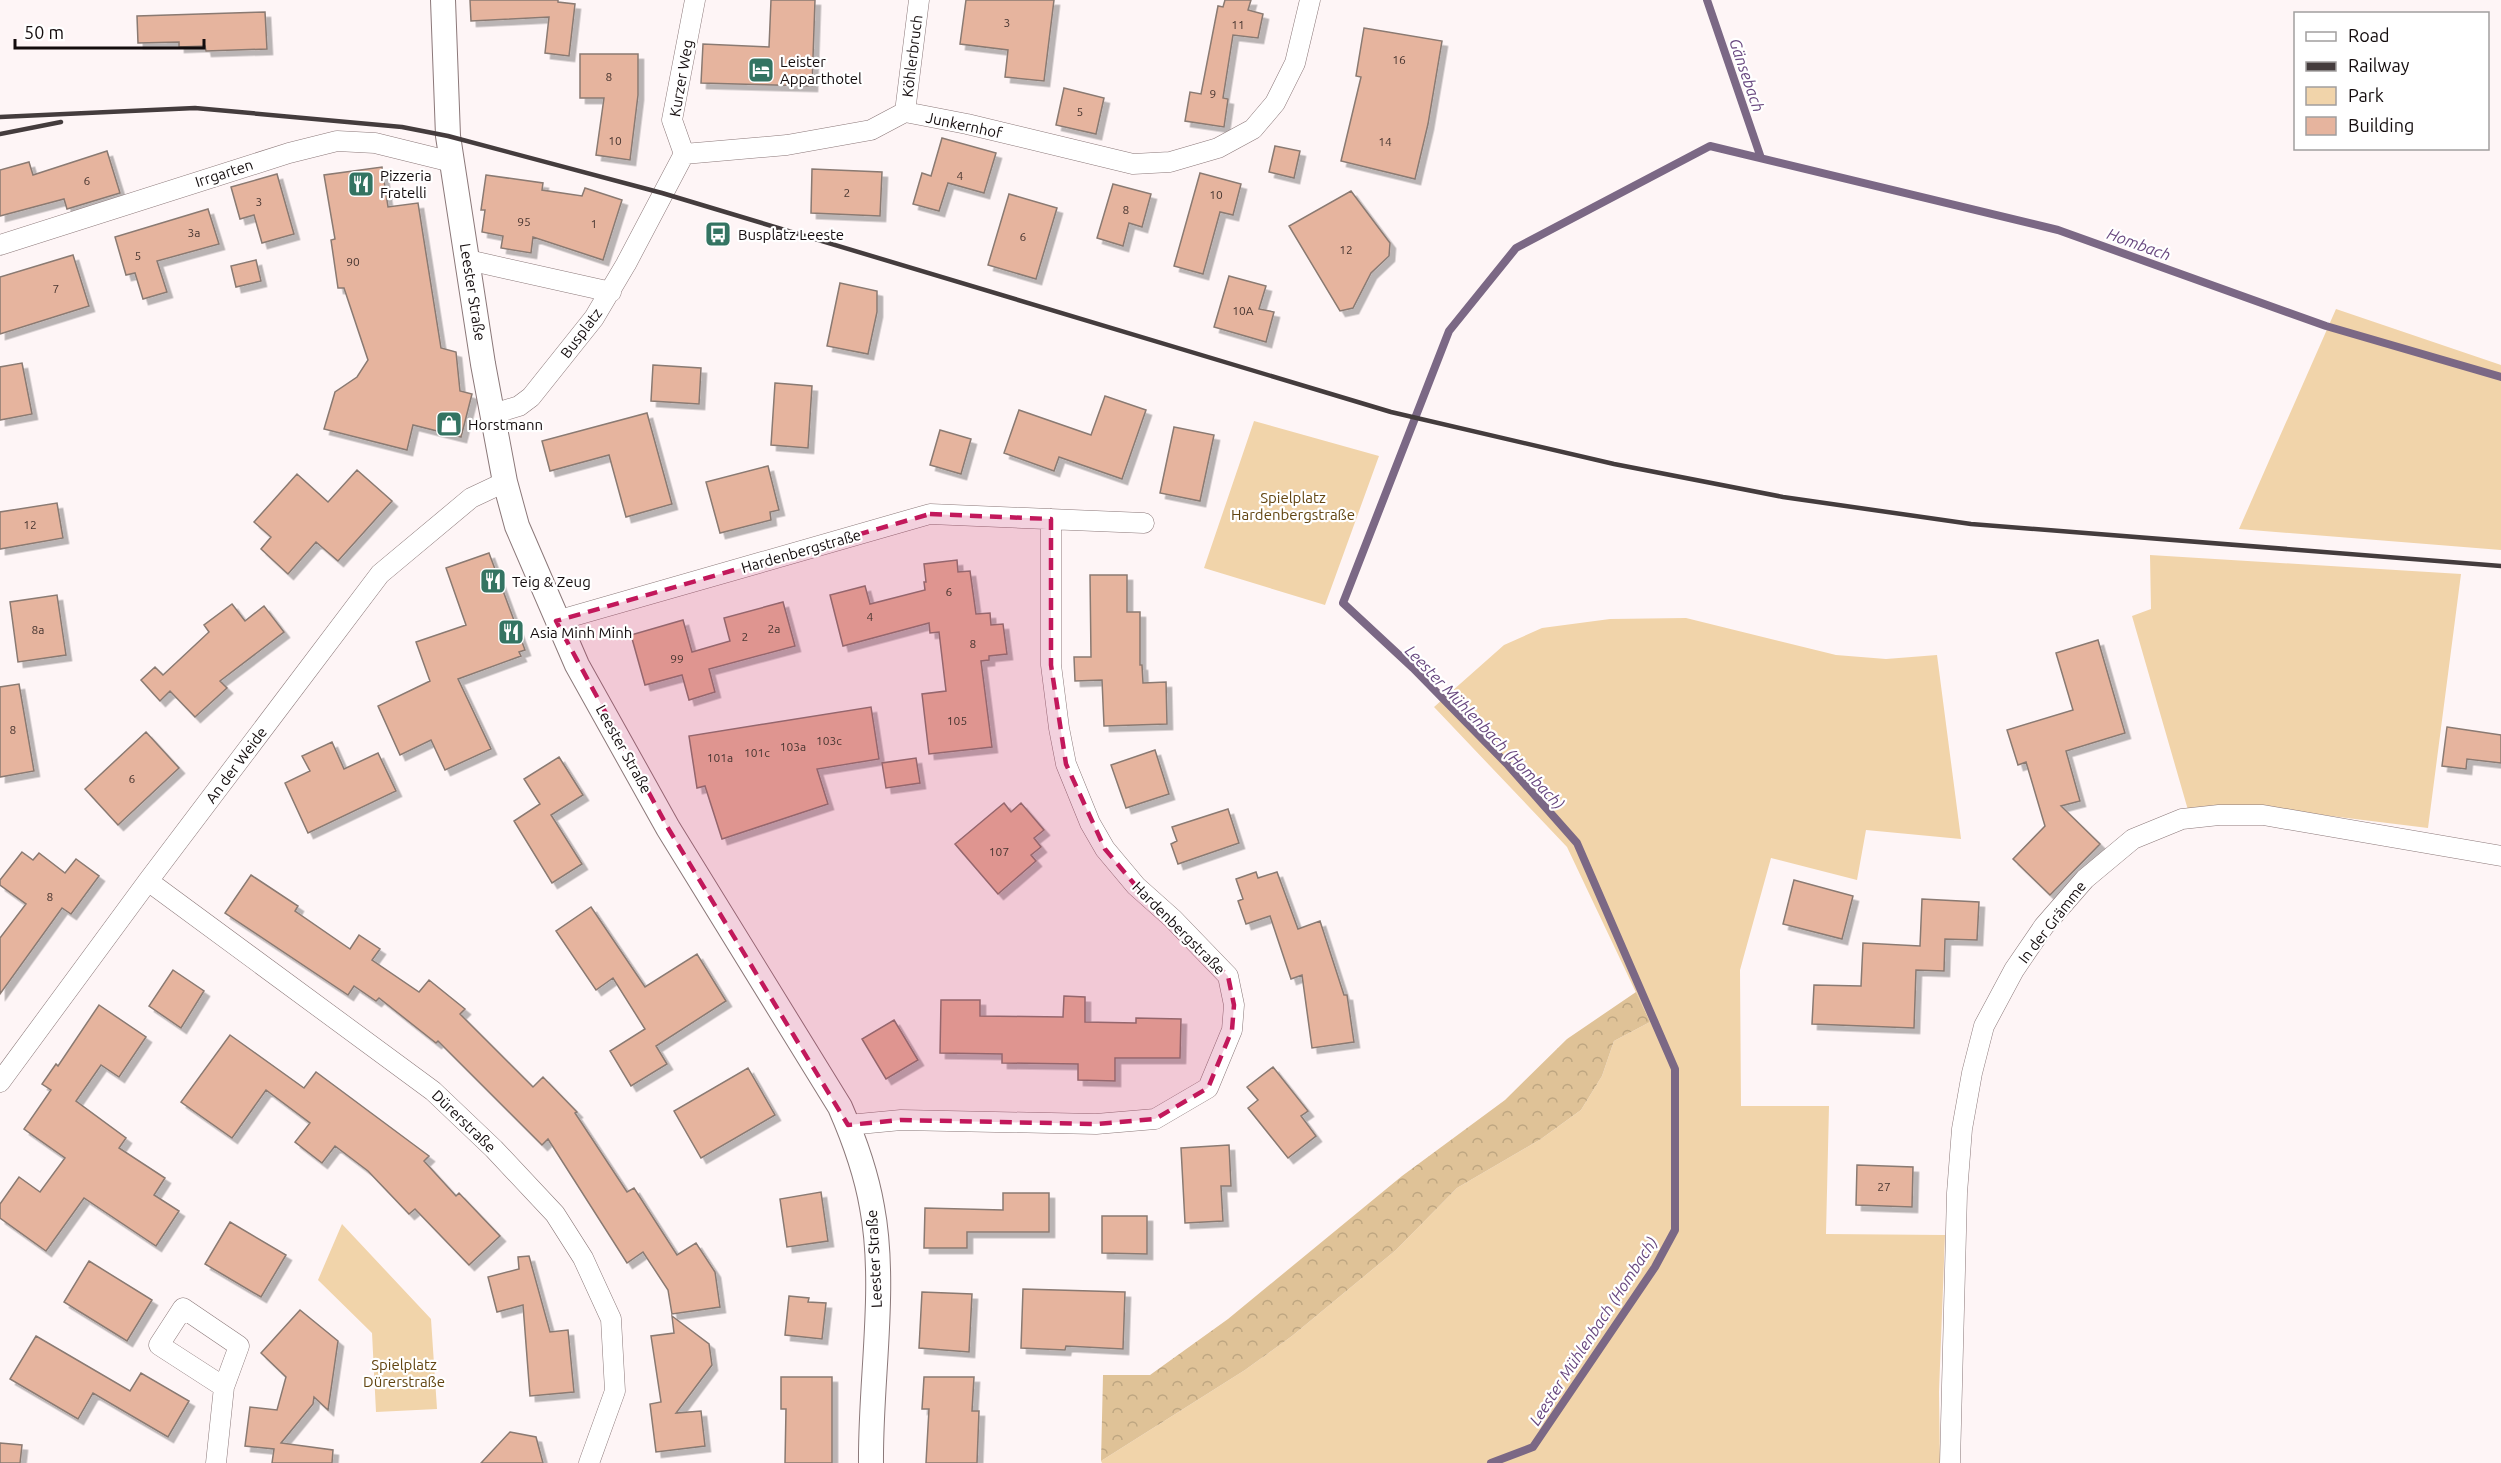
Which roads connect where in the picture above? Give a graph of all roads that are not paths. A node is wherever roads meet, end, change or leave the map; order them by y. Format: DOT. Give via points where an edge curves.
graph roads {
  1 [pos="443,0"];
  2 [pos="695,0"];
  3 [pos="919,0"];
  4 [pos="1311,0"];
  5 [pos="905,112"];
  6 [pos="684,154"];
  7 [pos="452,162"];
  8 [pos="0,245"];
  9 [pos="468,260"];
  10 [pos="610,292"];
  11 [pos="493,414"];
  12 [pos="505,482"];
  13 [pos="1051,519"];
  14 [pos="1144,523"];
  15 [pos="556,621"];
  16 [pos="2501,856"];
  17 [pos="148,880"];
  18 [pos="0,1082"];
  19 [pos="848,1125"];
  20 [pos="224,1387"];
  21 [pos="216,1463"];
  22 [pos="589,1463"];
  23 [pos="871,1463"];
  24 [pos="1950,1463"];
  1 -- 7 [label="street, Leester Straße"];
  2 -- 6 [label="street, Kurzer Weg" via="672,120"];
  3 -- 5 [label="street, Köhlerbruch"];
  4 -- 5 [label="street, Junkernhof" via="1295,63 1275,103 1253,129 1218,148 1170,162 1133,164"];
  5 -- 6 [label="street, Junkernhof" via="871,130 787,145"];
  6 -- 10 [label="street"];
  7 -- 8 [label="street, Irrgarten" via="375,143 337,141"];
  7 -- 9 [label="street, Leester Straße"];
  9 -- 10 [label="street, Busplatz"];
  9 -- 11 [label="street, Leester Straße"];
  10 -- 11 [label="street, Busplatz" via="531,397"];
  11 -- 12 [label="street, Leester Straße"];
  12 -- 15 [label="street, Leester Straße" via="517,526"];
  12 -- 17 [label="street, An der Weide" via="471,498 380,574"];
  13 -- 14 [label="street, Hardenbergstraße"];
  13 -- 15 [label="street, Hardenbergstraße" via="930,514"];
  13 -- 19 [label="street, Hardenbergstraße" via="1051,666 1066,764 1105,849 1136,886 1228,976 1234,1005 1232,1030 1208,1088 1155,1119 1096,1124 901,1120"];
  15 -- 19 [label="street, Leester Straße" via="668,828"];
  16 -- 24 [label="street, In der Grämme" via="2263,815 2219,814 2182,819 2133,839 2085,879 2044,926 2014,970 1984,1026 1972,1073 1957,1193"];
  17 -- 18 [label="street, An der Weide"];
  17 -- 22 [label="street, Dürerstraße" via="433,1090 555,1214 583,1258 611,1319 615,1391"];
  19 -- 23 [label="street, Leester Straße" via="873,1209 877,1264"];
  20 -- 21 [label="street"];
}
